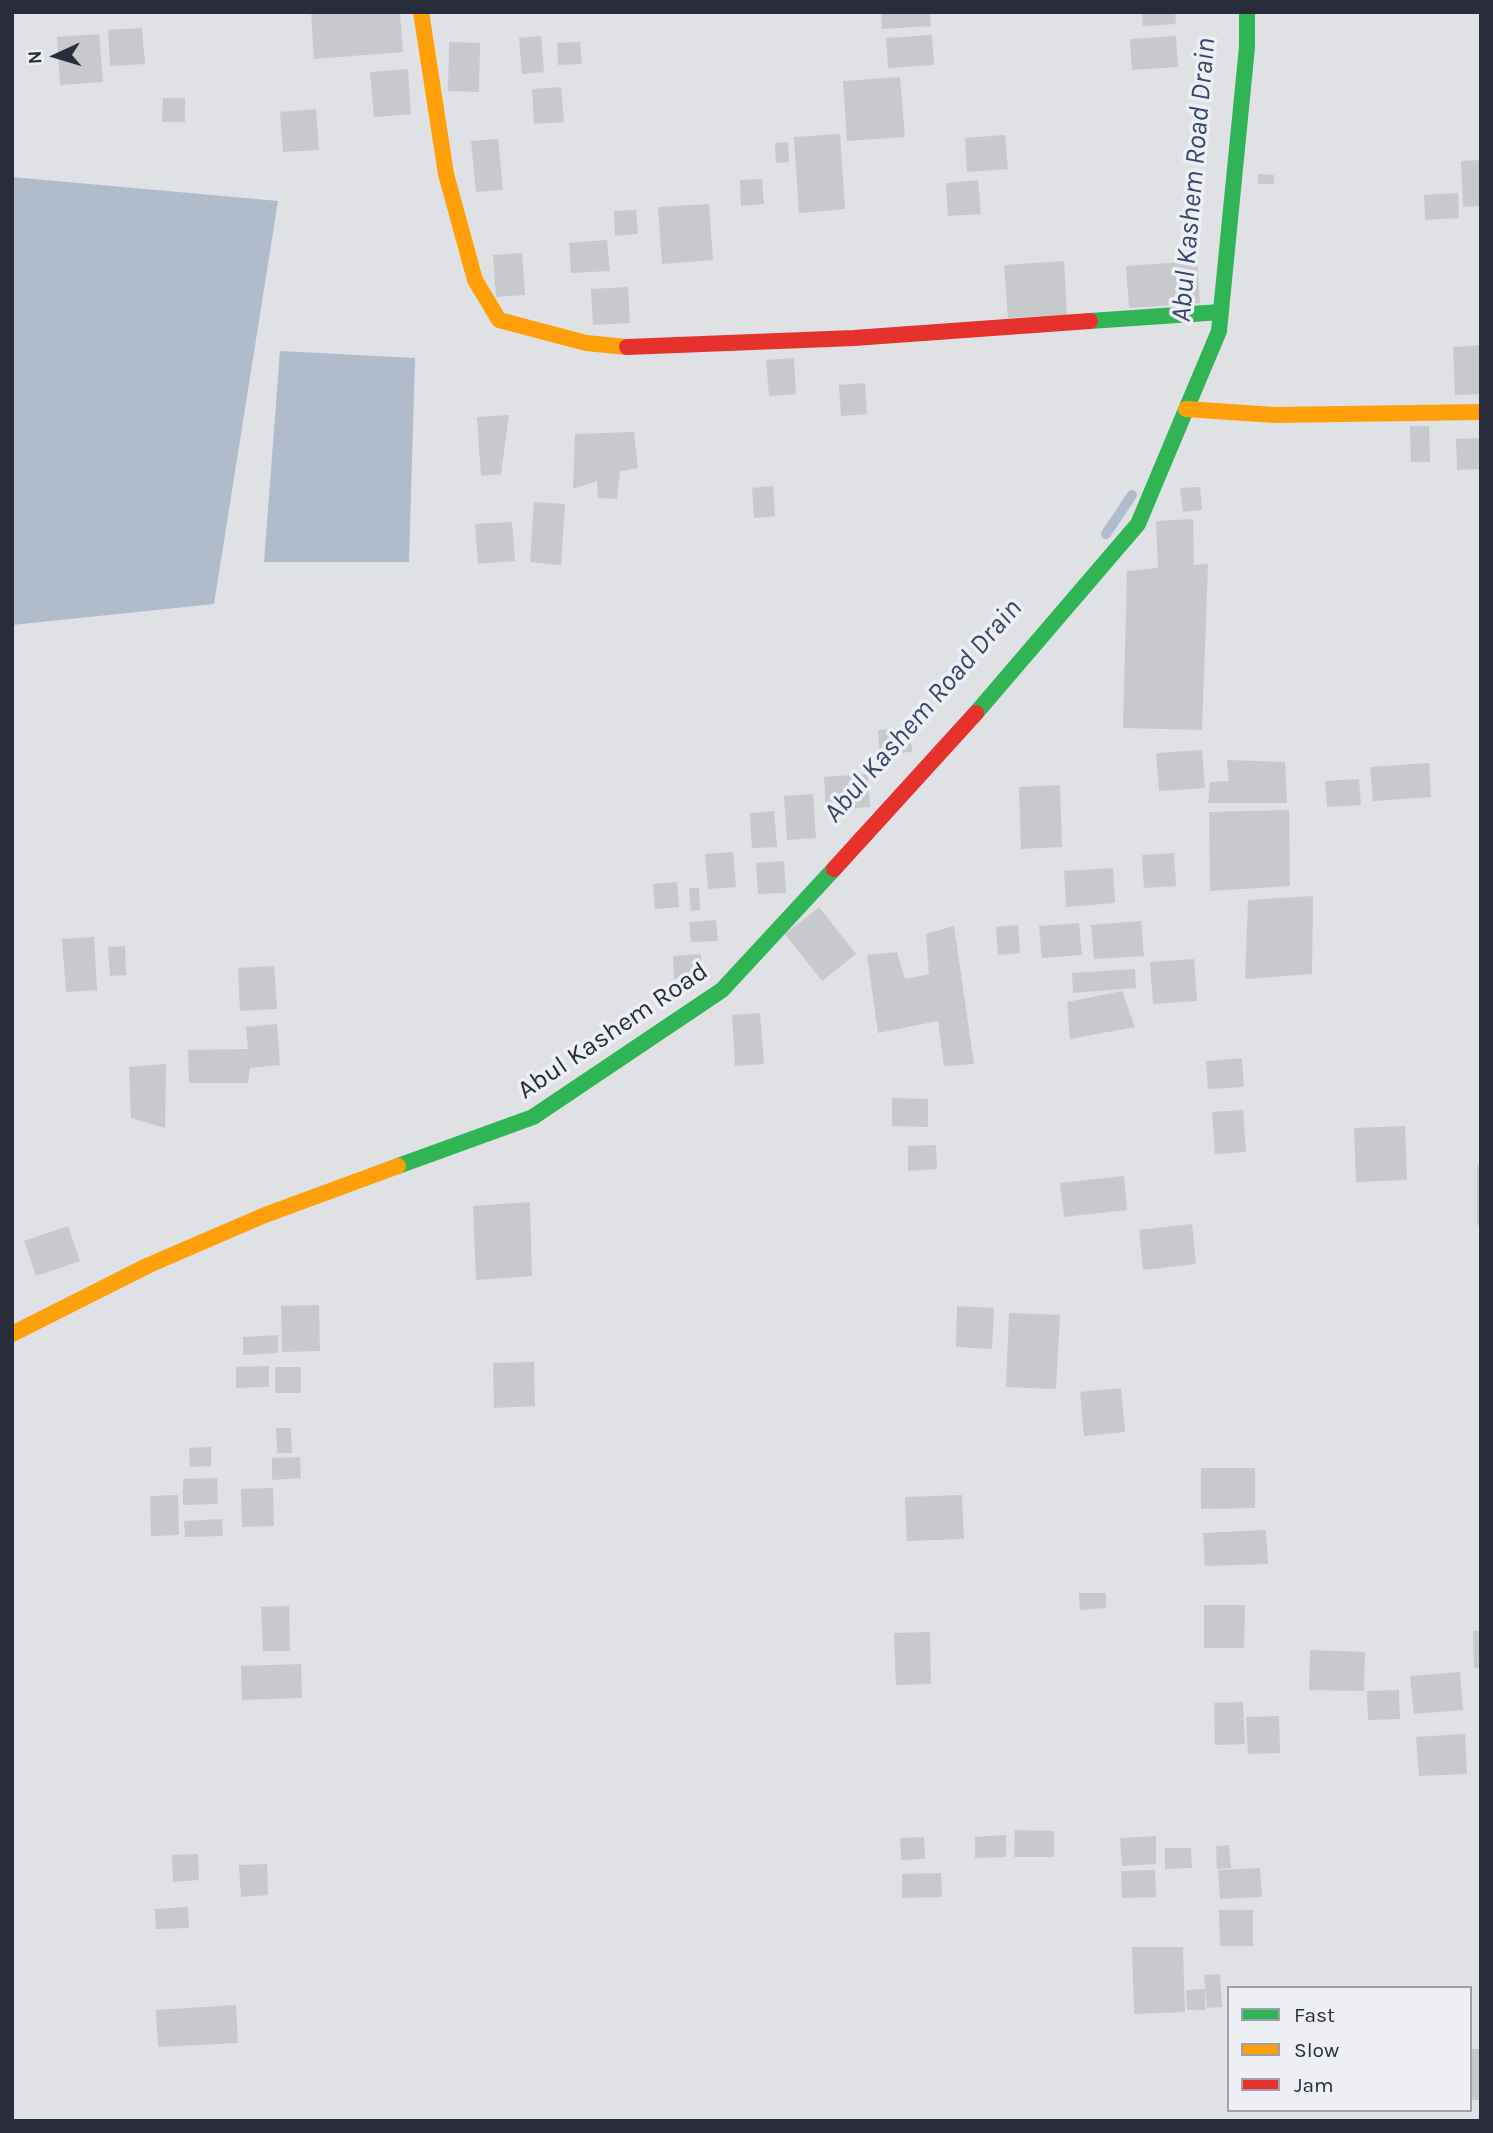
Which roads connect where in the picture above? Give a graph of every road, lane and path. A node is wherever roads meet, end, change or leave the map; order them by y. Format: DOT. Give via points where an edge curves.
graph roads {
  1 [pos="421,12"];
  2 [pos="1247,12"];
  3 [pos="1221,312"];
  4 [pos="1186,409"];
  5 [pos="1481,412"];
  6 [pos="12,1334"];
  1 -- 3 [label="street" via="446,174 475,280 499,320 586,343 634,348"];
  2 -- 3 [label="street, Abul Kashem Road"];
  3 -- 4 [label="street, Abul Kashem Road" via="1219,331"];
  4 -- 5 [label="street" via="1274,415"];
  4 -- 6 [label="street, Abul Kashem Road" via="1138,524 946,750 722,989 533,1117 265,1215 149,1265"];
}
